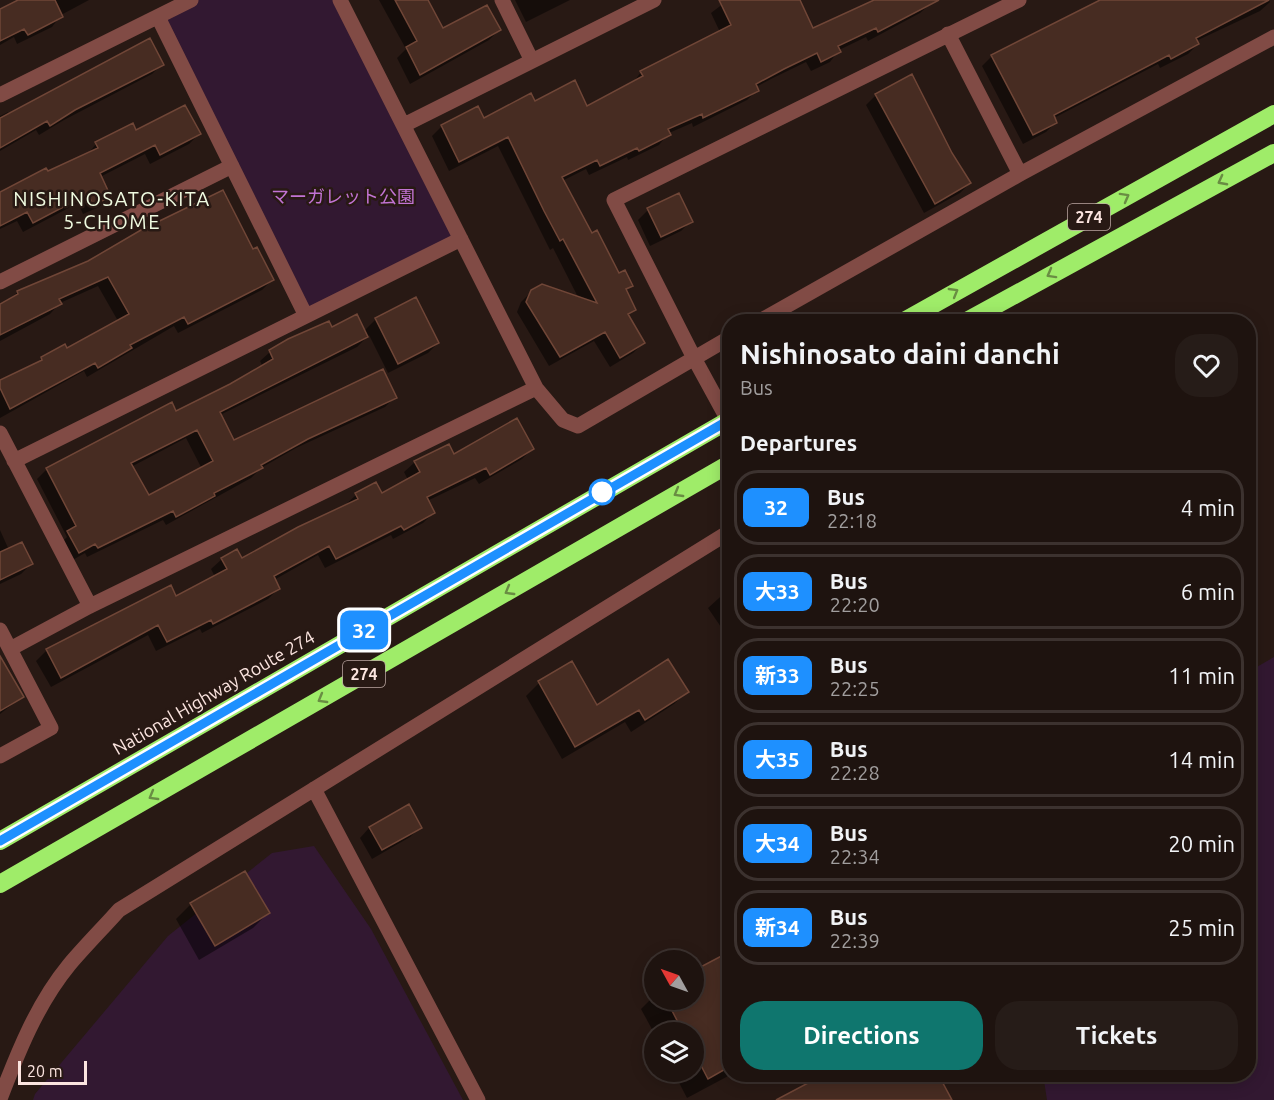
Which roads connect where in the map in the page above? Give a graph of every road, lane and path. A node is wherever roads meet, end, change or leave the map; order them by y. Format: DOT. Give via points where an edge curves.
graph roads {
  1 [pos="191,0"];
  2 [pos="340,0"];
  3 [pos="502,0"];
  4 [pos="654,0"];
  5 [pos="1019,0"];
  6 [pos="158,17"];
  7 [pos="948,34"];
  8 [pos="1274,37"];
  9 [pos="532,61"];
  10 [pos="0,95"];
  11 [pos="1274,114"];
  12 [pos="404,125"];
  13 [pos="1274,153"];
  14 [pos="232,166"];
  15 [pos="1020,174"];
  16 [pos="461,239"];
  17 [pos="0,282"];
  18 [pos="772,314"];
  19 [pos="917,314"];
  20 [pos="980,314"];
  21 [pos="306,316"];
  22 [pos="722,342"];
  23 [pos="694,358"];
  24 [pos="536,388"];
  25 [pos="722,408"];
  26 [pos="722,425"];
  27 [pos="0,433"];
  28 [pos="14,460"];
  29 [pos="722,468"];
  30 [pos="722,536"];
  31 [pos="90,606"];
  32 [pos="0,630"];
  33 [pos="10,649"];
  34 [pos="0,756"];
  35 [pos="314,789"];
  36 [pos="0,841"];
  37 [pos="0,884"];
  38 [pos="0,1099"];
  39 [pos="478,1100"];
  1 -- 6 [label="street"];
  2 -- 12 [label="street"];
  3 -- 9 [label="street"];
  4 -- 9 [label="street"];
  5 -- 7 [label="street"];
  6 -- 10 [label="street"];
  6 -- 14 [label="street"];
  7 -- 15 [label="street"];
  7 -- 23 [label="street" via="614,200"];
  8 -- 15 [label="street"];
  9 -- 12 [label="street"];
  19 -- 11 [label="highway, 274, one-way"];
  12 -- 16 [label="street"];
  13 -- 20 [label="highway, 274, one-way"];
  14 -- 17 [label="street"];
  14 -- 21 [label="street"];
  15 -- 18 [label="street"];
  16 -- 21 [label="street"];
  16 -- 24 [label="street"];
  21 -- 28 [label="street"];
  22 -- 23 [label="street"];
  23 -- 24 [label="street" via="578,426 563,420"];
  23 -- 25 [label="street"];
  24 -- 31 [label="street"];
  26 -- 36 [label="highway, National Highway Route 274 / 274"];
  27 -- 28 [label="street"];
  28 -- 31 [label="street"];
  29 -- 37 [label="highway, 274, one-way"];
  30 -- 35 [label="street"];
  31 -- 33 [label="street"];
  32 -- 33 [label="street"];
  33 -- 34 [label="street" via="51,728"];
  35 -- 38 [label="street" via="119,910 68,965 42,1005 20,1045"];
  35 -- 39 [label="street"];
}
